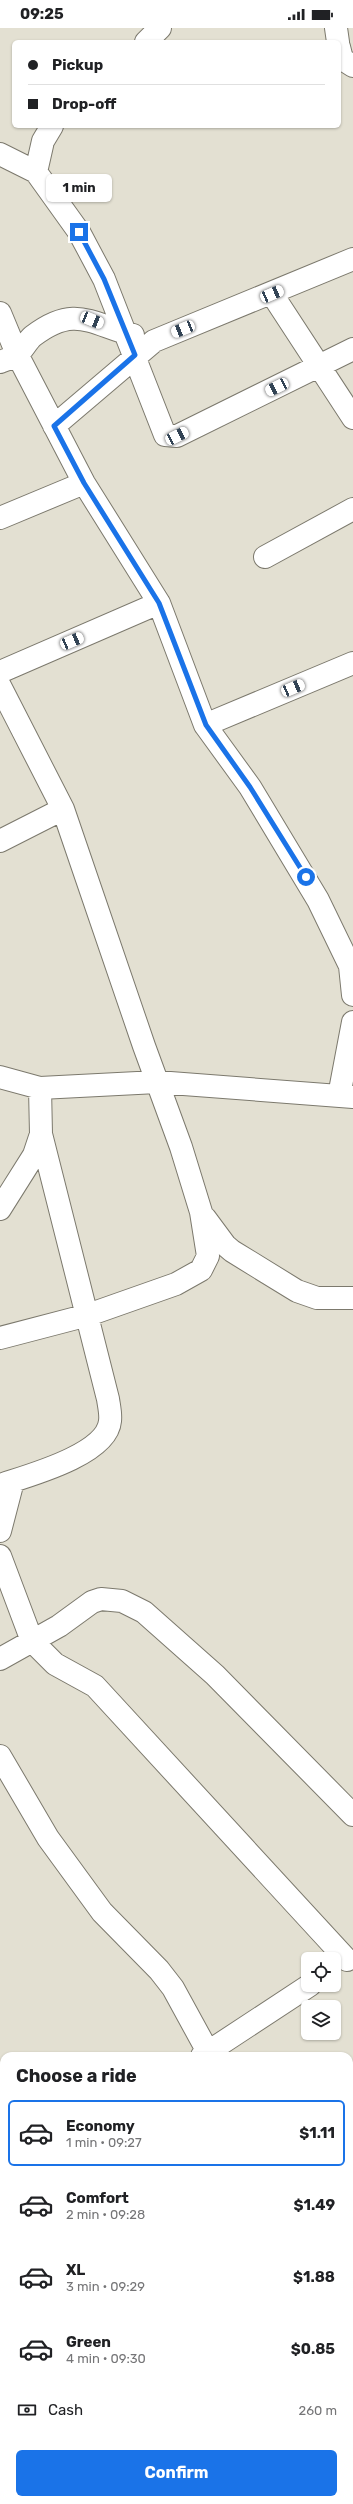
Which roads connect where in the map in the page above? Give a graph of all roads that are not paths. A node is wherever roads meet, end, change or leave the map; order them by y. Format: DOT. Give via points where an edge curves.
graph roads {
  1 [pos="160,28"];
  2 [pos="336,28"];
  3 [pos="148,40"];
  4 [pos="338,40"];
  5 [pos="341,55"];
  6 [pos="353,66"];
  7 [pos="48,134"];
  8 [pos="18,162"];
  9 [pos="353,259"];
  10 [pos="272,294"];
  11 [pos="0,313"];
  12 [pos="126,333"];
  13 [pos="154,341"];
  14 [pos="353,349"];
  15 [pos="135,355"];
  16 [pos="9,358"];
  17 [pos="320,366"];
  18 [pos="353,418"];
  19 [pos="54,426"];
  20 [pos="84,483"];
  21 [pos="353,509"];
  22 [pos="0,518"];
  23 [pos="265,557"];
  24 [pos="159,603"];
  25 [pos="353,663"];
  26 [pos="0,672"];
  27 [pos="0,686"];
  28 [pos="206,725"];
  29 [pos="63,809"];
  30 [pos="0,841"];
  31 [pos="351,965"];
  32 [pos="353,996"];
  33 [pos="353,1022"];
  34 [pos="0,1078"];
  35 [pos="156,1082"];
  36 [pos="40,1088"];
  37 [pos="346,1097"];
  38 [pos="41,1134"];
  39 [pos="0,1210"];
  40 [pos="201,1212"];
  41 [pos="353,1298"];
  42 [pos="88,1315"];
  43 [pos="0,1338"];
  44 [pos="6,1483"];
  45 [pos="0,1531"];
  46 [pos="0,1556"];
  47 [pos="32,1641"];
  48 [pos="0,1659"];
  49 [pos="0,1756"];
  50 [pos="353,1815"];
  51 [pos="345,1962"];
  52 [pos="301,1991"];
  53 [pos="204,2052"];
  54 [pos="208,2052"];
  1 -- 3 [label="street"];
  2 -- 4 [label="street"];
  5 -- 6 [label="street" via="342,59"];
  7 -- 8 [label="street"];
  8 -- 12 [label="street" via="79,232 104,279"];
  9 -- 10 [label="street"];
  10 -- 13 [label="street"];
  10 -- 17 [label="street"];
  11 -- 16 [label="street"];
  12 -- 13 [label="street"];
  12 -- 15 [label="street"];
  12 -- 16 [label="street" via="92,320 79,318 52,323"];
  13 -- 15 [label="street"];
  14 -- 17 [label="street"];
  15 -- 17 [label="street" via="165,435 170,437"];
  15 -- 19 [label="street"];
  16 -- 19 [label="street"];
  17 -- 18 [label="street"];
  19 -- 20 [label="street"];
  20 -- 22 [label="street"];
  20 -- 24 [label="street"];
  21 -- 23 [label="street"];
  24 -- 26 [label="street"];
  24 -- 28 [label="street"];
  25 -- 28 [label="street"];
  27 -- 29 [label="street"];
  28 -- 31 [label="street" via="250,787 306,877"];
  29 -- 30 [label="street"];
  29 -- 35 [label="street"];
  31 -- 32 [label="street"];
  33 -- 37 [label="street"];
  34 -- 36 [label="street"];
  35 -- 36 [label="street"];
  35 -- 37 [label="street"];
  35 -- 40 [label="street" via="181,1147"];
  36 -- 38 [label="street"];
  38 -- 39 [label="street" via="34,1155"];
  38 -- 42 [label="street"];
  40 -- 41 [label="street" via="232,1251 297,1291 317,1298"];
  40 -- 42 [label="street" via="208,1256 201,1270 176,1284"];
  42 -- 43 [label="street"];
  42 -- 44 [label="street" via="108,1399 110,1421 104,1434 61,1466"];
  44 -- 45 [label="street"];
  46 -- 47 [label="street"];
  47 -- 48 [label="street"];
  47 -- 50 [label="street" via="59,1626 92,1602 112,1600 132,1604 215,1675"];
  47 -- 51 [label="street" via="55,1664 95,1686"];
  49 -- 53 [label="street" via="48,1838 102,1912 168,1982"];
  52 -- 54 [label="street"];
}
